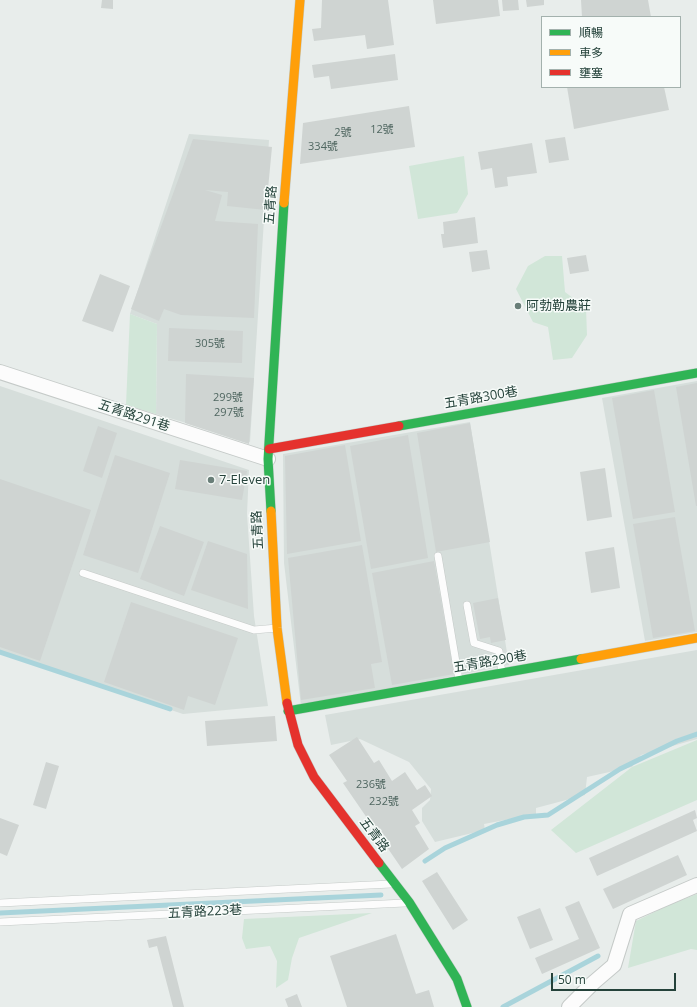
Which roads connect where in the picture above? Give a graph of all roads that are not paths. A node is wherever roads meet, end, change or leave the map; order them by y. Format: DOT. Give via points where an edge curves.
graph roads {
  1 [pos="300,0"];
  2 [pos="0,372"];
  3 [pos="697,373"];
  4 [pos="268,454"];
  5 [pos="438,556"];
  6 [pos="82,573"];
  7 [pos="468,604"];
  8 [pos="276,628"];
  9 [pos="697,638"];
  10 [pos="502,673"];
  11 [pos="459,681"];
  12 [pos="288,711"];
  13 [pos="394,884"];
  14 [pos="697,885"];
  15 [pos="409,902"];
  16 [pos="0,903"];
  17 [pos="0,922"];
  18 [pos="467,1007"];
  19 [pos="569,1007"];
  1 -- 4 [label="street, 五青路"];
  2 -- 4 [label="street, 五青路291巷"];
  3 -- 4 [label="street, 五青路300巷"];
  4 -- 8 [label="street, 五青路"];
  5 -- 11 [label="lane"];
  6 -- 8 [label="lane" via="254,630"];
  7 -- 10 [label="lane" via="474,643 499,650"];
  8 -- 12 [label="street, 五青路"];
  9 -- 10 [label="street, 五青路290巷"];
  10 -- 11 [label="street, 五青路290巷"];
  11 -- 12 [label="street, 五青路290巷"];
  12 -- 13 [label="street, 五青路" via="298,745 314,777"];
  13 -- 15 [label="street, 五青路"];
  13 -- 16 [label="lane, 五青路223巷"];
  14 -- 19 [label="street" via="630,914 614,965"];
  15 -- 17 [label="lane, 五青路223巷"];
  15 -- 18 [label="street, 五青路" via="457,980"];
}
